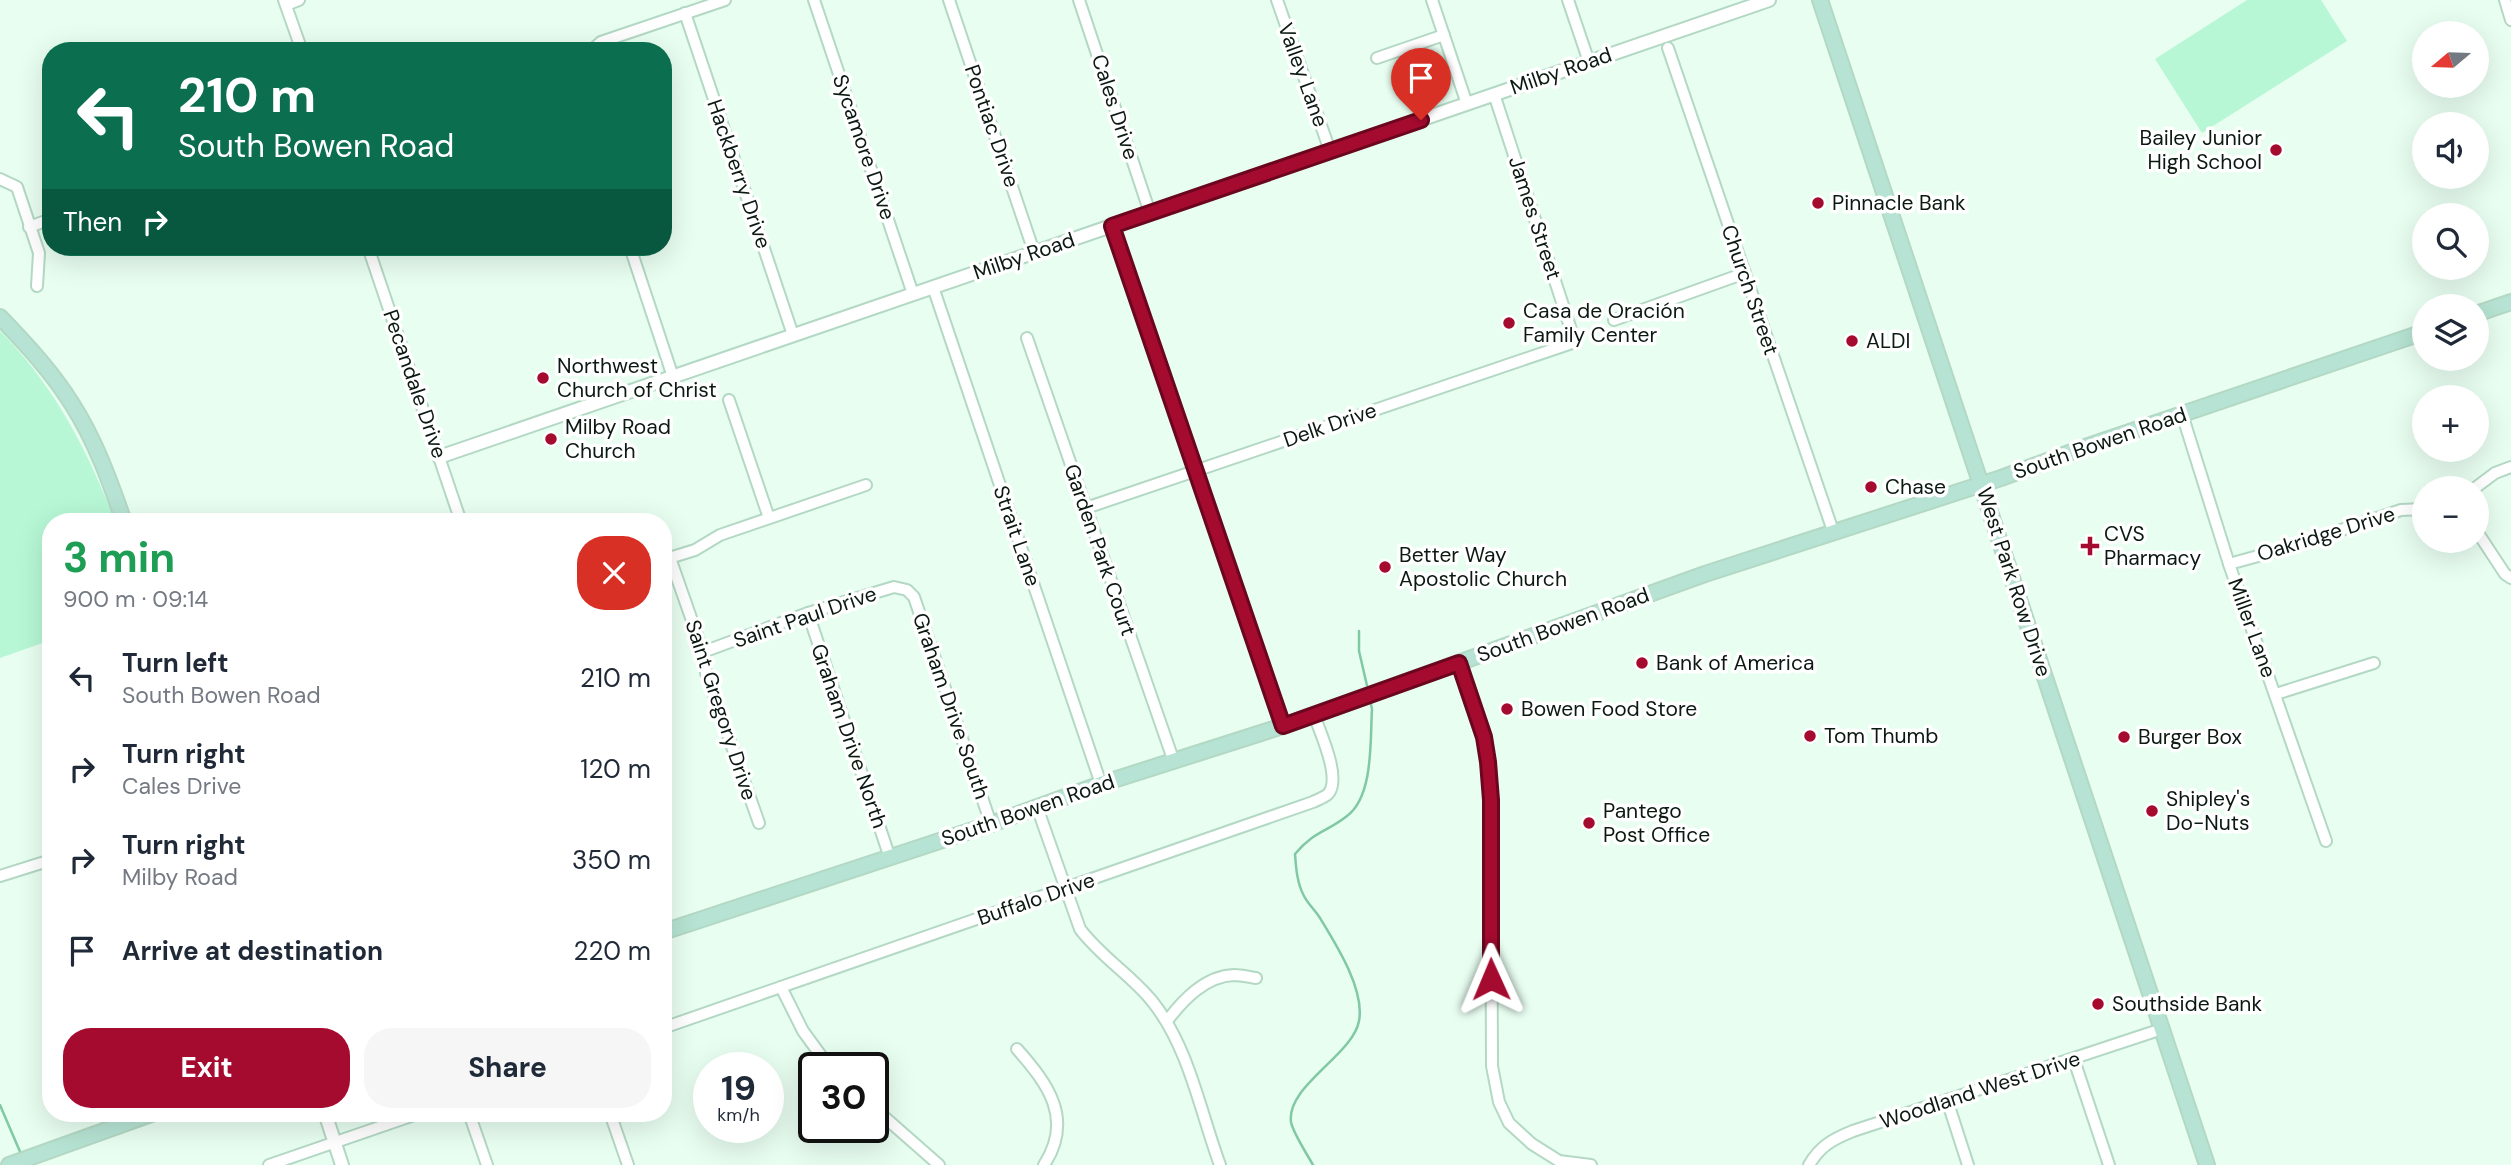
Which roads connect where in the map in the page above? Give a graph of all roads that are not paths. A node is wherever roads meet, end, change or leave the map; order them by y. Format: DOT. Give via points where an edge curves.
graph roads {
  1 [pos="299,0"];
  2 [pos="724,0"];
  3 [pos="814,0"];
  4 [pos="949,0"];
  5 [pos="1079,0"];
  6 [pos="1277,0"];
  7 [pos="1433,0"];
  8 [pos="1568,0"];
  9 [pos="1769,0"];
  10 [pos="1821,0"];
  11 [pos="2505,0"];
  12 [pos="285,2"];
  13 [pos="685,13"];
  14 [pos="2511,20"];
  15 [pos="1444,35"];
  16 [pos="299,42"];
  17 [pos="601,42"];
  18 [pos="1668,48"];
  19 [pos="1377,58"];
  20 [pos="1589,62"];
  21 [pos="1494,94"];
  22 [pos="1467,104"];
  23 [pos="1330,151"];
  24 [pos="0,179"];
  25 [pos="1150,213"];
  26 [pos="42,222"];
  27 [pos="1112,226"];
  28 [pos="29,227"];
  29 [pos="1034,252"];
  30 [pos="371,256"];
  31 [pos="633,256"];
  32 [pos="1745,273"];
  33 [pos="37,286"];
  34 [pos="933,287"];
  35 [pos="913,294"];
  36 [pos="2511,302"];
  37 [pos="2489,310"];
  38 [pos="0,317"];
  39 [pos="1614,320"];
  40 [pos="793,335"];
  41 [pos="2412,336"];
  42 [pos="1027,338"];
  43 [pos="1575,342"];
  44 [pos="673,377"];
  45 [pos="729,400"];
  46 [pos="2182,414"];
  47 [pos="439,457"];
  48 [pos="2511,467"];
  49 [pos="1196,470"];
  50 [pos="2489,478"];
  51 [pos="1982,484"];
  52 [pos="866,485"];
  53 [pos="1086,508"];
  54 [pos="2412,510"];
  55 [pos="121,513"];
  56 [pos="457,513"];
  57 [pos="769,518"];
  58 [pos="1833,531"];
  59 [pos="2489,550"];
  60 [pos="672,557"];
  61 [pos="2229,564"];
  62 [pos="672,572"];
  63 [pos="2511,578"];
  64 [pos="907,590"];
  65 [pos="808,613"];
  66 [pos="704,652"];
  67 [pos="1459,663"];
  68 [pos="2374,663"];
  69 [pos="2276,694"];
  70 [pos="1314,715"];
  71 [pos="1283,726"];
  72 [pos="1174,762"];
  73 [pos="1101,784"];
  74 [pos="1037,807"];
  75 [pos="759,823"];
  76 [pos="991,824"];
  77 [pos="2326,841"];
  78 [pos="890,858"];
  79 [pos="42,863"];
  80 [pos="0,876"];
  81 [pos="1065,889"];
  82 [pos="672,929"];
  83 [pos="1256,978"];
  84 [pos="781,988"];
  85 [pos="1167,1021"];
  86 [pos="672,1025"];
  87 [pos="2162,1029"];
  88 [pos="1017,1049"];
  89 [pos="818,1052"];
  90 [pos="2074,1060"];
  91 [pos="1947,1100"];
  92 [pos="889,1121"];
  93 [pos="128,1122"];
  94 [pos="328,1122"];
  95 [pos="394,1122"];
  96 [pos="472,1122"];
  97 [pos="613,1122"];
  98 [pos="335,1142"];
  99 [pos="6,1163"];
  100 [pos="1558,1163"];
  101 [pos="269,1165"];
  102 [pos="342,1165"];
  103 [pos="487,1165"];
  104 [pos="628,1165"];
  105 [pos="939,1165"];
  106 [pos="1044,1165"];
  107 [pos="1220,1165"];
  108 [pos="1591,1165"];
  109 [pos="1809,1165"];
  110 [pos="1968,1165"];
  111 [pos="2109,1165"];
  112 [pos="2207,1165"];
  1 -- 12 [label="street"];
  2 -- 13 [label="street"];
  3 -- 35 [label="street, Sycamore Drive"];
  4 -- 29 [label="street, Pontiac Drive"];
  5 -- 25 [label="street, Cales Drive"];
  6 -- 23 [label="street, Valley Lane"];
  7 -- 15 [label="street"];
  8 -- 20 [label="street"];
  9 -- 20 [label="street, Milby Road"];
  10 -- 51 [label="main road, West Park Row Drive"];
  11 -- 14 [label="street"];
  12 -- 16 [label="street"];
  13 -- 17 [label="street"];
  13 -- 40 [label="street, Hackberry Drive"];
  15 -- 19 [label="street"];
  15 -- 22 [label="street"];
  18 -- 32 [label="street, Church Street"];
  20 -- 21 [label="street, Milby Road"];
  21 -- 22 [label="street, Milby Road"];
  21 -- 43 [label="street, James Street"];
  22 -- 23 [label="street, Milby Road"];
  23 -- 25 [label="street, Milby Road"];
  24 -- 28 [label="street" via="17,187"];
  25 -- 27 [label="street, Milby Road"];
  26 -- 28 [label="street"];
  27 -- 29 [label="street, Milby Road"];
  27 -- 49 [label="street"];
  28 -- 33 [label="street" via="39,253"];
  29 -- 34 [label="street, Milby Road"];
  30 -- 47 [label="street, Pecandale Drive"];
  31 -- 44 [label="street"];
  32 -- 39 [label="street"];
  32 -- 58 [label="street, Church Street"];
  34 -- 35 [label="street, Milby Road"];
  34 -- 73 [label="street, Strait Lane"];
  35 -- 40 [label="street, Milby Road"];
  36 -- 37 [label="main road"];
  38 -- 55 [label="main road" via="36,355 72,404 107,472"];
  40 -- 44 [label="street, Milby Road"];
  41 -- 46 [label="main road, South Bowen Road"];
  42 -- 53 [label="street, Garden Park Court"];
  43 -- 49 [label="street, Delk Drive"];
  44 -- 47 [label="street, Milby Road"];
  45 -- 57 [label="street"];
  46 -- 51 [label="main road, South Bowen Road"];
  46 -- 61 [label="street, Miller Lane"];
  47 -- 56 [label="street, Pecandale Drive"];
  48 -- 50 [label="street"];
  49 -- 53 [label="street, Delk Drive"];
  49 -- 71 [label="street"];
  51 -- 58 [label="main road, South Bowen Road"];
  51 -- 87 [label="main road, West Park Row Drive"];
  52 -- 57 [label="street"];
  53 -- 72 [label="street, Garden Park Court"];
  54 -- 61 [label="street, Oakridge Drive"];
  57 -- 60 [label="street"];
  58 -- 67 [label="main road, South Bowen Road"];
  59 -- 63 [label="street"];
  61 -- 69 [label="street, Miller Lane"];
  62 -- 66 [label="street, Saint Gregory Drive"];
  64 -- 65 [label="street, Saint Paul Drive" via="894,587"];
  64 -- 76 [label="street, Graham Drive South" via="914,597"];
  65 -- 66 [label="street, Saint Paul Drive"];
  65 -- 78 [label="street, Graham Drive North"];
  66 -- 75 [label="street, Saint Gregory Drive" via="706,673"];
  67 -- 70 [label="main road, South Bowen Road"];
  67 -- 100 [label="street" via="1484,737 1491,800 1492,1066 1499,1102 1509,1123"];
  68 -- 69 [label="street"];
  69 -- 77 [label="street, Miller Lane"];
  70 -- 71 [label="main road, South Bowen Road"];
  70 -- 81 [label="street, Buffalo Drive" via="1333,771 1328,794"];
  71 -- 72 [label="main road, South Bowen Road"];
  72 -- 73 [label="main road, South Bowen Road"];
  73 -- 74 [label="main road, South Bowen Road"];
  74 -- 76 [label="main road, South Bowen Road"];
  74 -- 81 [label="street"];
  76 -- 78 [label="main road, South Bowen Road"];
  78 -- 82 [label="main road, South Bowen Road"];
  79 -- 80 [label="street"];
  81 -- 84 [label="street, Buffalo Drive"];
  81 -- 85 [label="street" via="1080,929 1092,946 1151,999"];
  83 -- 85 [label="street" via="1229,975 1207,982"];
  84 -- 86 [label="street, Buffalo Drive"];
  84 -- 89 [label="street"];
  85 -- 107 [label="street"];
  87 -- 90 [label="street, Woodland West Drive"];
  87 -- 112 [label="main road, West Park Row Drive"];
  88 -- 106 [label="street" via="1052,1097 1058,1123 1054,1150"];
  90 -- 91 [label="street, Woodland West Drive"];
  90 -- 111 [label="street"];
  91 -- 109 [label="street, Woodland West Drive" via="1840,1136 1816,1152"];
  91 -- 110 [label="street"];
  92 -- 105 [label="street"];
  93 -- 99 [label="main road"];
  94 -- 98 [label="street"];
  95 -- 98 [label="street"];
  96 -- 103 [label="street"];
  97 -- 104 [label="street"];
  98 -- 101 [label="street"];
  98 -- 102 [label="street"];
  100 -- 108 [label="street"];
}
